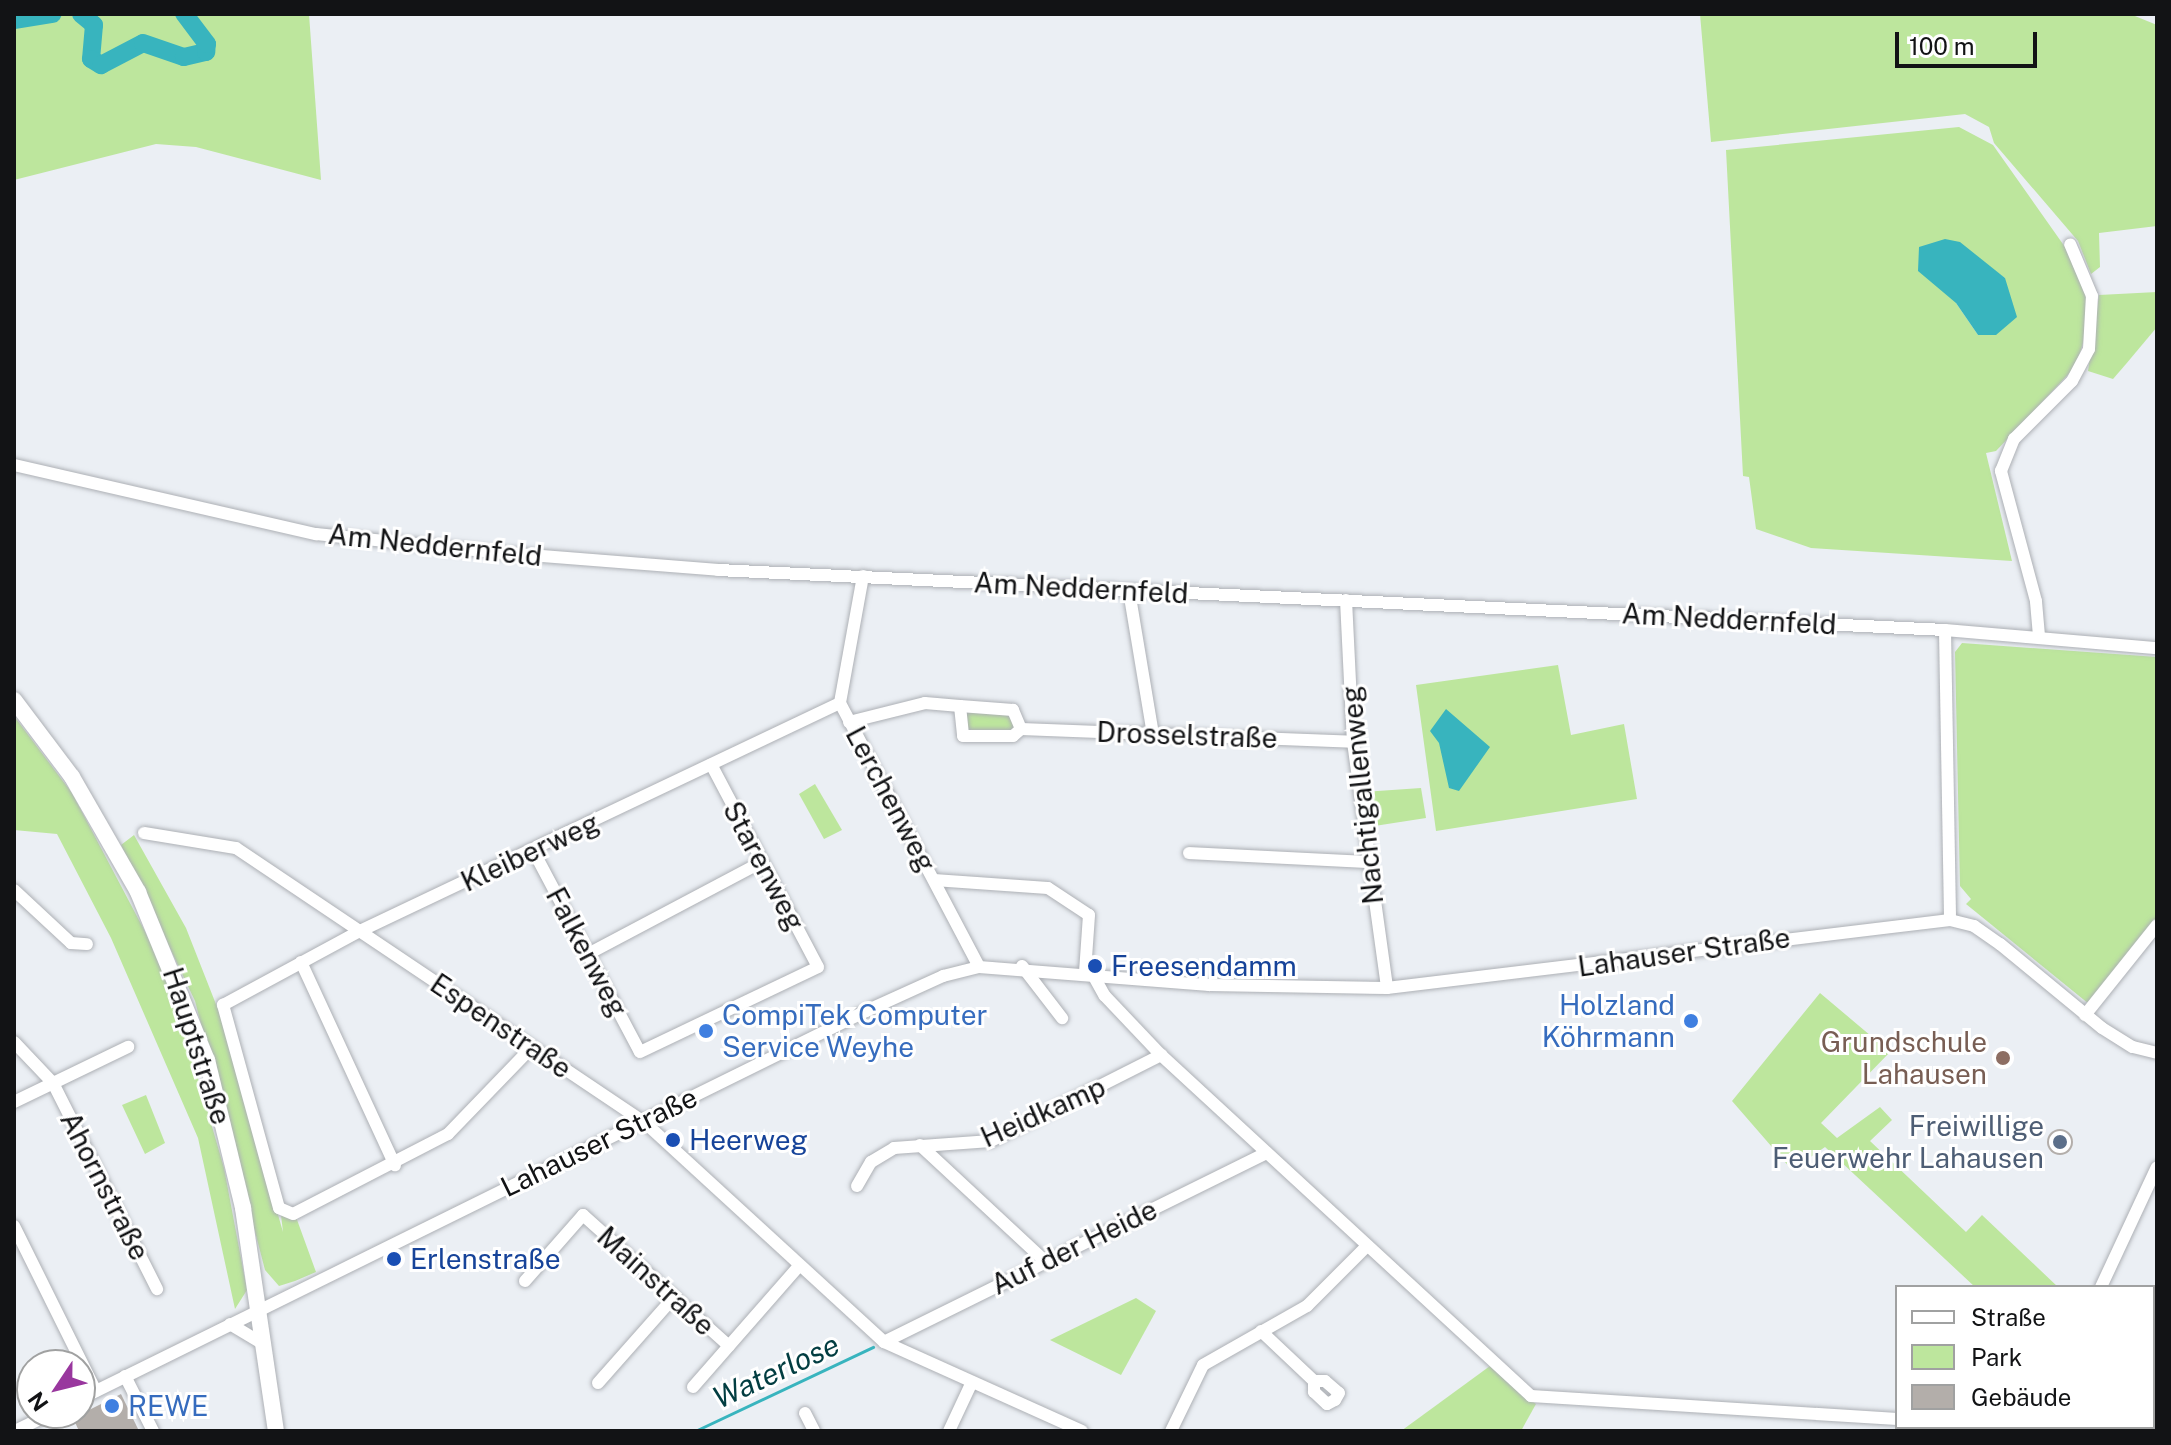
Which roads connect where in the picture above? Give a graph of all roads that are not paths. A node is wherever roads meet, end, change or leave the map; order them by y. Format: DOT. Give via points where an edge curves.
graph roads {
  1 [pos="2070,244"];
  2 [pos="14,465"];
  3 [pos="863,576"];
  4 [pos="1129,591"];
  5 [pos="1346,600"];
  6 [pos="1945,630"];
  7 [pos="2039,636"];
  8 [pos="2157,648"];
  9 [pos="14,700"];
  10 [pos="840,703"];
  11 [pos="960,706"];
  12 [pos="849,722"];
  13 [pos="1021,729"];
  14 [pos="1153,734"];
  15 [pos="1353,742"];
  16 [pos="711,764"];
  17 [pos="144,833"];
  18 [pos="534,852"];
  19 [pos="1189,853"];
  20 [pos="1366,862"];
  21 [pos="760,863"];
  22 [pos="934,880"];
  23 [pos="14,890"];
  24 [pos="1950,920"];
  25 [pos="2157,925"];
  26 [pos="360,931"];
  27 [pos="87,944"];
  28 [pos="588,954"];
  29 [pos="301,962"];
  30 [pos="1022,966"];
  31 [pos="979,967"];
  32 [pos="1088,972"];
  33 [pos="1387,988"];
  34 [pos="2085,1015"];
  35 [pos="1062,1018"];
  36 [pos="14,1042"];
  37 [pos="128,1047"];
  38 [pos="531,1048"];
  39 [pos="640,1052"];
  40 [pos="2157,1053"];
  41 [pos="1161,1055"];
  42 [pos="53,1083"];
  43 [pos="14,1102"];
  44 [pos="643,1121"];
  45 [pos="920,1145"];
  46 [pos="1266,1153"];
  47 [pos="395,1165"];
  48 [pos="2157,1167"];
  49 [pos="857,1186"];
  50 [pos="14,1226"];
  51 [pos="1366,1247"];
  52 [pos="1045,1261"];
  53 [pos="798,1267"];
  54 [pos="525,1281"];
  55 [pos="2102,1285"];
  56 [pos="157,1289"];
  57 [pos="674,1297"];
  58 [pos="259,1310"];
  59 [pos="230,1324"];
  60 [pos="1261,1331"];
  61 [pos="884,1342"];
  62 [pos="263,1344"];
  63 [pos="729,1346"];
  64 [pos="75,1349"];
  65 [pos="125,1376"];
  66 [pos="1314,1381"];
  67 [pos="972,1382"];
  68 [pos="598,1383"];
  69 [pos="693,1387"];
  70 [pos="96,1391"];
  71 [pos="805,1413"];
  72 [pos="1895,1419"];
  73 [pos="153,1431"];
  74 [pos="276,1431"];
  75 [pos="814,1431"];
  76 [pos="949,1431"];
  77 [pos="1082,1431"];
  78 [pos="1171,1431"];
  1 -- 7 [label="street" via="2092,296 2089,349 2072,381 2004,453 2001,471 2036,601"];
  2 -- 3 [label="street, Am Neddernfeld" via="338,537"];
  3 -- 4 [label="street, Am Neddernfeld"];
  3 -- 10 [label="street, Lerchenweg"];
  4 -- 5 [label="street, Am Neddernfeld"];
  4 -- 14 [label="street"];
  5 -- 6 [label="street, Am Neddernfeld"];
  5 -- 15 [label="street, Nachtigallenweg"];
  6 -- 7 [label="street, Am Neddernfeld"];
  6 -- 24 [label="street"];
  7 -- 8 [label="street, Am Neddernfeld"];
  9 -- 58 [label="main road, Hauptstraße" via="107,834 183,995 227,1138"];
  10 -- 12 [label="street, Lerchenweg"];
  10 -- 16 [label="street, Kleiberweg"];
  11 -- 12 [label="street" via="925,703"];
  11 -- 13 [label="street" via="1013,710"];
  11 -- 13 [label="street, Drosselstraße" via="963,736 1013,736"];
  12 -- 22 [label="street, Lerchenweg"];
  13 -- 14 [label="street, Drosselstraße"];
  14 -- 15 [label="street, Drosselstraße"];
  15 -- 20 [label="street, Nachtigallenweg"];
  16 -- 18 [label="street, Kleiberweg"];
  16 -- 21 [label="street, Starenweg"];
  17 -- 26 [label="street, Espenstraße" via="236,848"];
  18 -- 26 [label="street, Kleiberweg"];
  18 -- 28 [label="street, Falkenweg"];
  19 -- 20 [label="street"];
  20 -- 33 [label="street, Nachtigallenweg"];
  21 -- 28 [label="street"];
  21 -- 39 [label="street, Starenweg" via="818,967"];
  22 -- 31 [label="street, Lerchenweg"];
  22 -- 32 [label="street" via="1048,888 1089,915"];
  23 -- 27 [label="street" via="71,943"];
  24 -- 33 [label="street, Lahauser Straße"];
  24 -- 34 [label="street, Lahauser Straße" via="1974,926 2000,944"];
  25 -- 34 [label="street"];
  26 -- 29 [label="street, Kleiberweg"];
  26 -- 38 [label="street, Espenstraße"];
  28 -- 39 [label="street, Falkenweg"];
  29 -- 47 [label="street"];
  29 -- 47 [label="street, Kleiberweg" via="223,1005 279,1208 301,1213"];
  30 -- 31 [label="street, Lahauser Straße"];
  30 -- 32 [label="street, Lahauser Straße"];
  30 -- 35 [label="street"];
  31 -- 44 [label="street, Lahauser Straße" via="866,1011"];
  32 -- 33 [label="street, Lahauser Straße" via="1209,985"];
  32 -- 41 [label="street"];
  34 -- 40 [label="street, Lahauser Straße" via="2133,1047"];
  36 -- 42 [label="street, Ahornstraße"];
  37 -- 42 [label="street"];
  38 -- 44 [label="street, Espenstraße"];
  38 -- 47 [label="street" via="448,1134"];
  41 -- 45 [label="street, Heidkamp" via="991,1141"];
  41 -- 46 [label="street"];
  42 -- 43 [label="street"];
  42 -- 56 [label="street, Ahornstraße"];
  44 -- 53 [label="street"];
  44 -- 58 [label="street, Lahauser Straße"];
  45 -- 49 [label="street, Heidkamp" via="894,1148 871,1162"];
  45 -- 52 [label="street, Heidkamp"];
  46 -- 51 [label="street"];
  46 -- 52 [label="street, Auf der Heide"];
  48 -- 55 [label="street"];
  50 -- 64 [label="street"];
  51 -- 60 [label="street" via="1319,1297"];
  51 -- 72 [label="street" via="1531,1396"];
  52 -- 61 [label="street, Auf der Heide"];
  53 -- 61 [label="street"];
  53 -- 63 [label="street"];
  54 -- 57 [label="street, Mainstraße" via="583,1215"];
  57 -- 63 [label="street, Mainstraße"];
  57 -- 68 [label="street"];
  58 -- 59 [label="street, Lahauser Straße"];
  58 -- 62 [label="main road, Hauptstraße"];
  59 -- 62 [label="street"];
  59 -- 65 [label="street, Lahauser Straße"];
  60 -- 66 [label="street"];
  60 -- 78 [label="street" via="1203,1365"];
  61 -- 67 [label="street"];
  62 -- 74 [label="main road, Hauptstraße"];
  63 -- 69 [label="street"];
  65 -- 70 [label="street, Lahauser Straße"];
  65 -- 73 [label="street"];
  67 -- 76 [label="street"];
  67 -- 77 [label="street"];
  71 -- 75 [label="street"];
}
